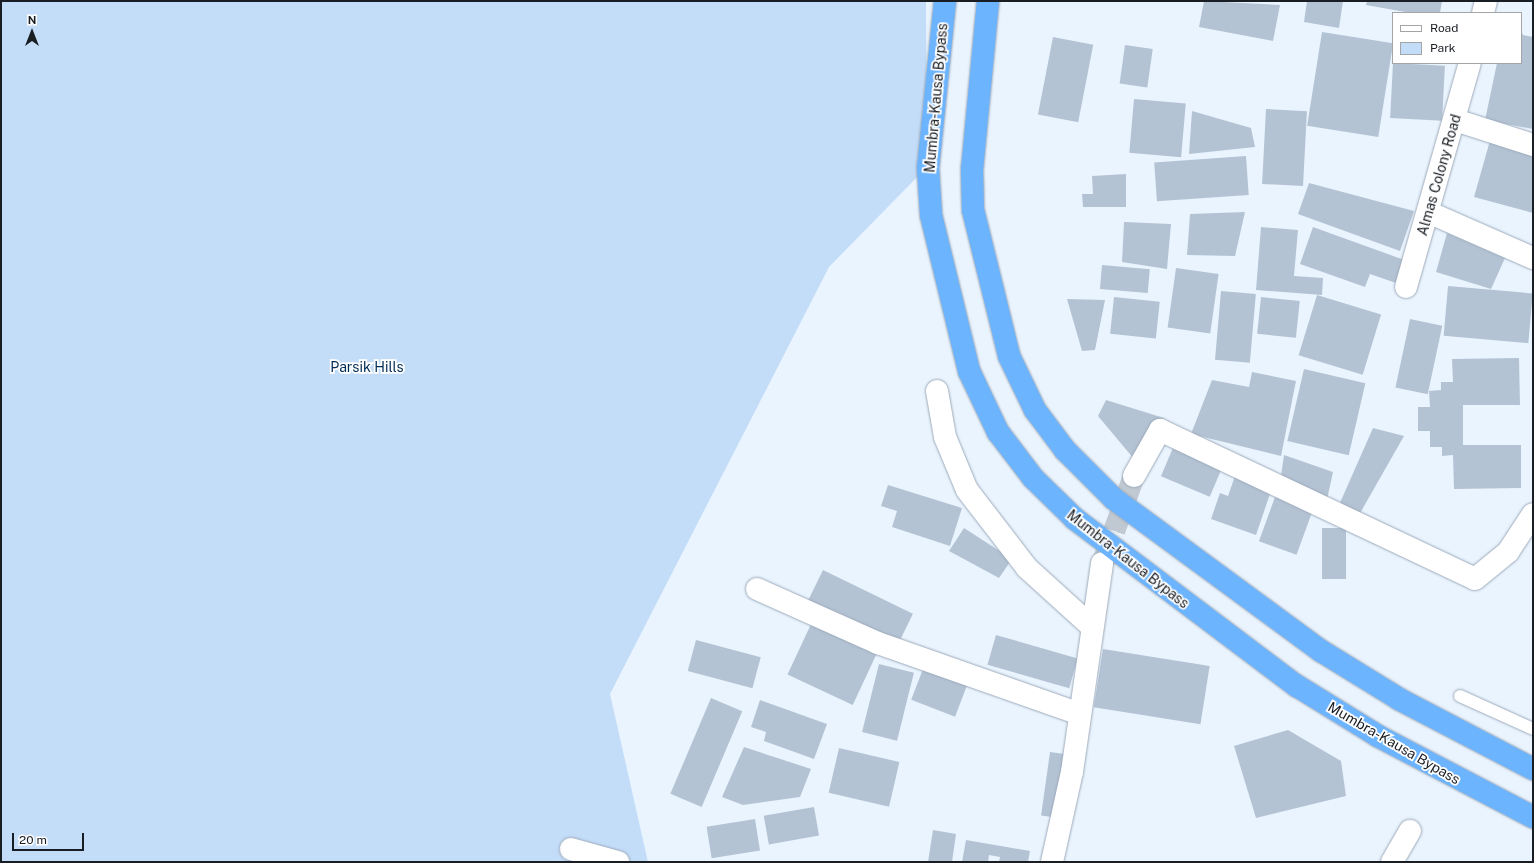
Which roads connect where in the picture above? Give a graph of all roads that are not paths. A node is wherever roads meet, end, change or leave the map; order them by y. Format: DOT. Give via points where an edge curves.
graph roads {
  1 [pos="945,1"];
  2 [pos="988,1"];
  3 [pos="1486,1"];
  4 [pos="1483,12"];
  5 [pos="1470,64"];
  6 [pos="1455,120"];
  7 [pos="1533,145"];
  8 [pos="1428,212"];
  9 [pos="1533,258"];
  10 [pos="1406,287"];
  11 [pos="937,391"];
  12 [pos="1134,476"];
  13 [pos="1533,514"];
  14 [pos="1102,563"];
  15 [pos="757,589"];
  16 [pos="1091,626"];
  17 [pos="1460,696"];
  18 [pos="1080,714"];
  19 [pos="1533,729"];
  20 [pos="1533,769"];
  21 [pos="1533,817"];
  22 [pos="1410,831"];
  23 [pos="571,849"];
  24 [pos="1054,856"];
  25 [pos="618,862"];
  26 [pos="1392,862"];
  1 -- 21 [label="highway, Mumbra-Kausa Bypass" via="928,168 931,215 968,371 998,432 1033,478 1075,519 1296,686 1378,736"];
  2 -- 20 [label="highway" via="972,169 974,210 1009,356 1035,410 1065,450 1114,499 1321,651 1399,699"];
  3 -- 4 [label="street"];
  5 -- 6 [label="street, Almas Colony Road"];
  6 -- 7 [label="street"];
  6 -- 8 [label="street, Almas Colony Road"];
  8 -- 9 [label="street"];
  8 -- 10 [label="street, Almas Colony Road"];
  11 -- 16 [label="street" via="945,437 967,490 1027,568"];
  12 -- 13 [label="street" via="1160,430 1475,579 1508,552"];
  14 -- 16 [label="street"];
  15 -- 18 [label="street" via="878,643"];
  16 -- 18 [label="street"];
  17 -- 19 [label="lane"];
  18 -- 24 [label="street"];
  22 -- 26 [label="street"];
  23 -- 25 [label="street"];
}
